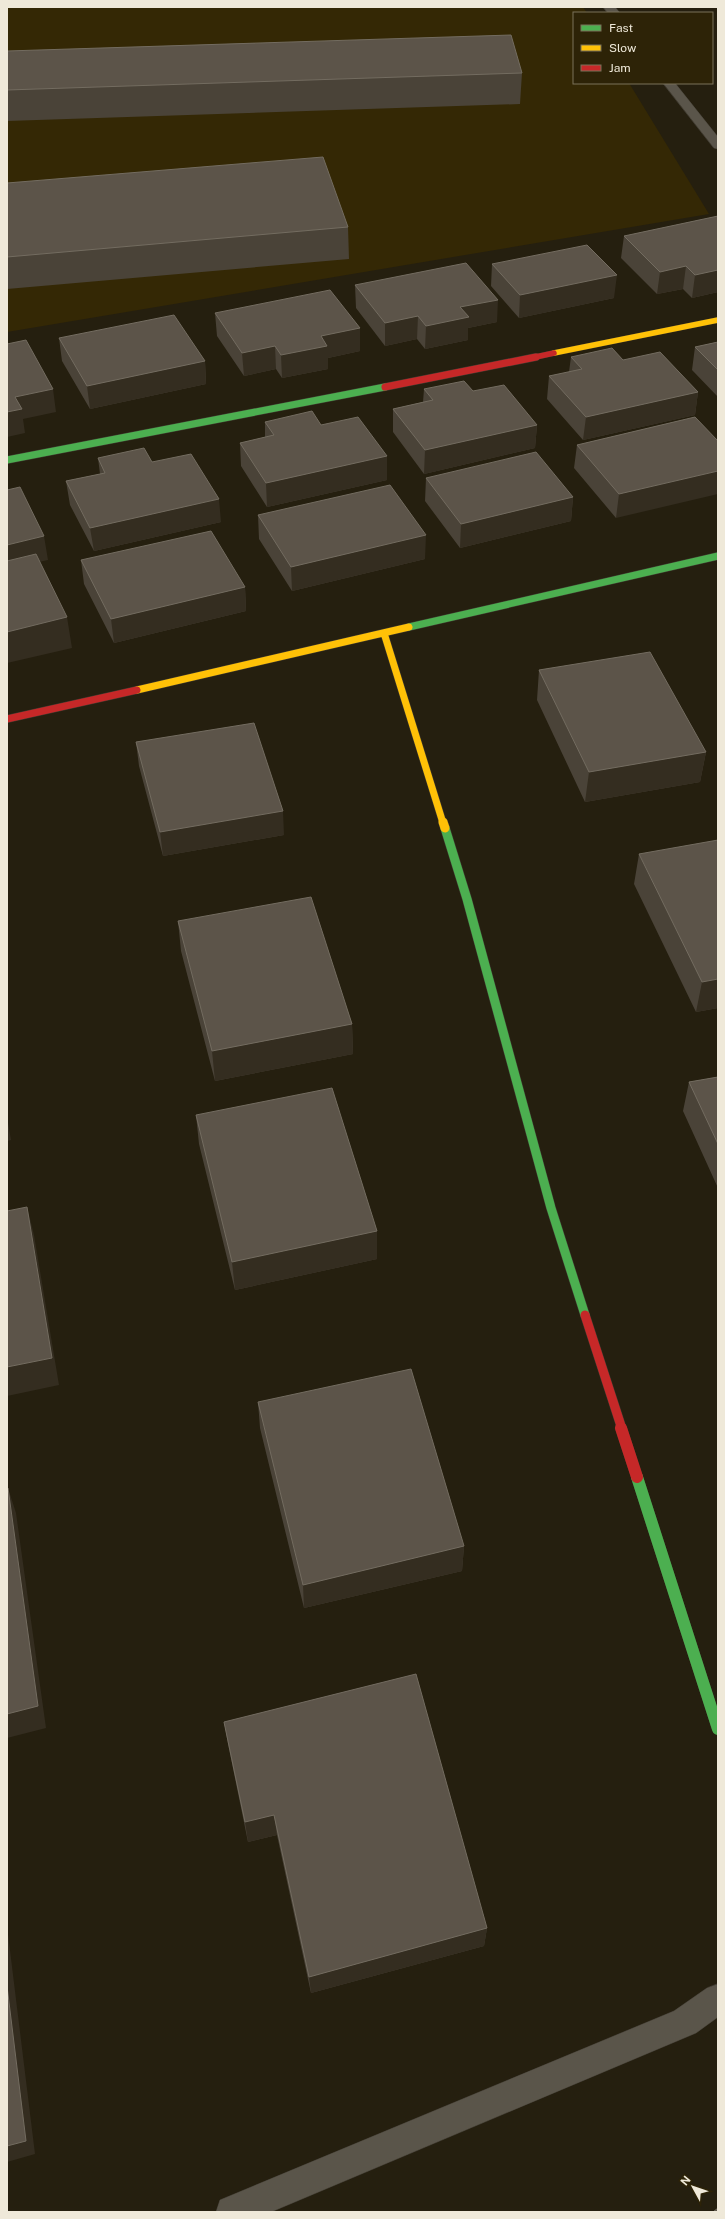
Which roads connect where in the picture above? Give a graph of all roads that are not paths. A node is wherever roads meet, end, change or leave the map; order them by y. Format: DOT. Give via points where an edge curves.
graph roads {
  1 [pos="670,84"];
  2 [pos="718,145"];
  3 [pos="718,320"];
  4 [pos="7,460"];
  5 [pos="718,556"];
  6 [pos="384,633"];
  7 [pos="7,719"];
  8 [pos="718,1729"];
  9 [pos="718,1999"];
  10 [pos="232,2212"];
  1 -- 2 [label="street"];
  3 -- 4 [label="street" via="143,436"];
  5 -- 6 [label="street"];
  6 -- 7 [label="street"];
  6 -- 8 [label="street" via="467,899 551,1208"];
  9 -- 10 [label="street" via="685,2022"];
}
